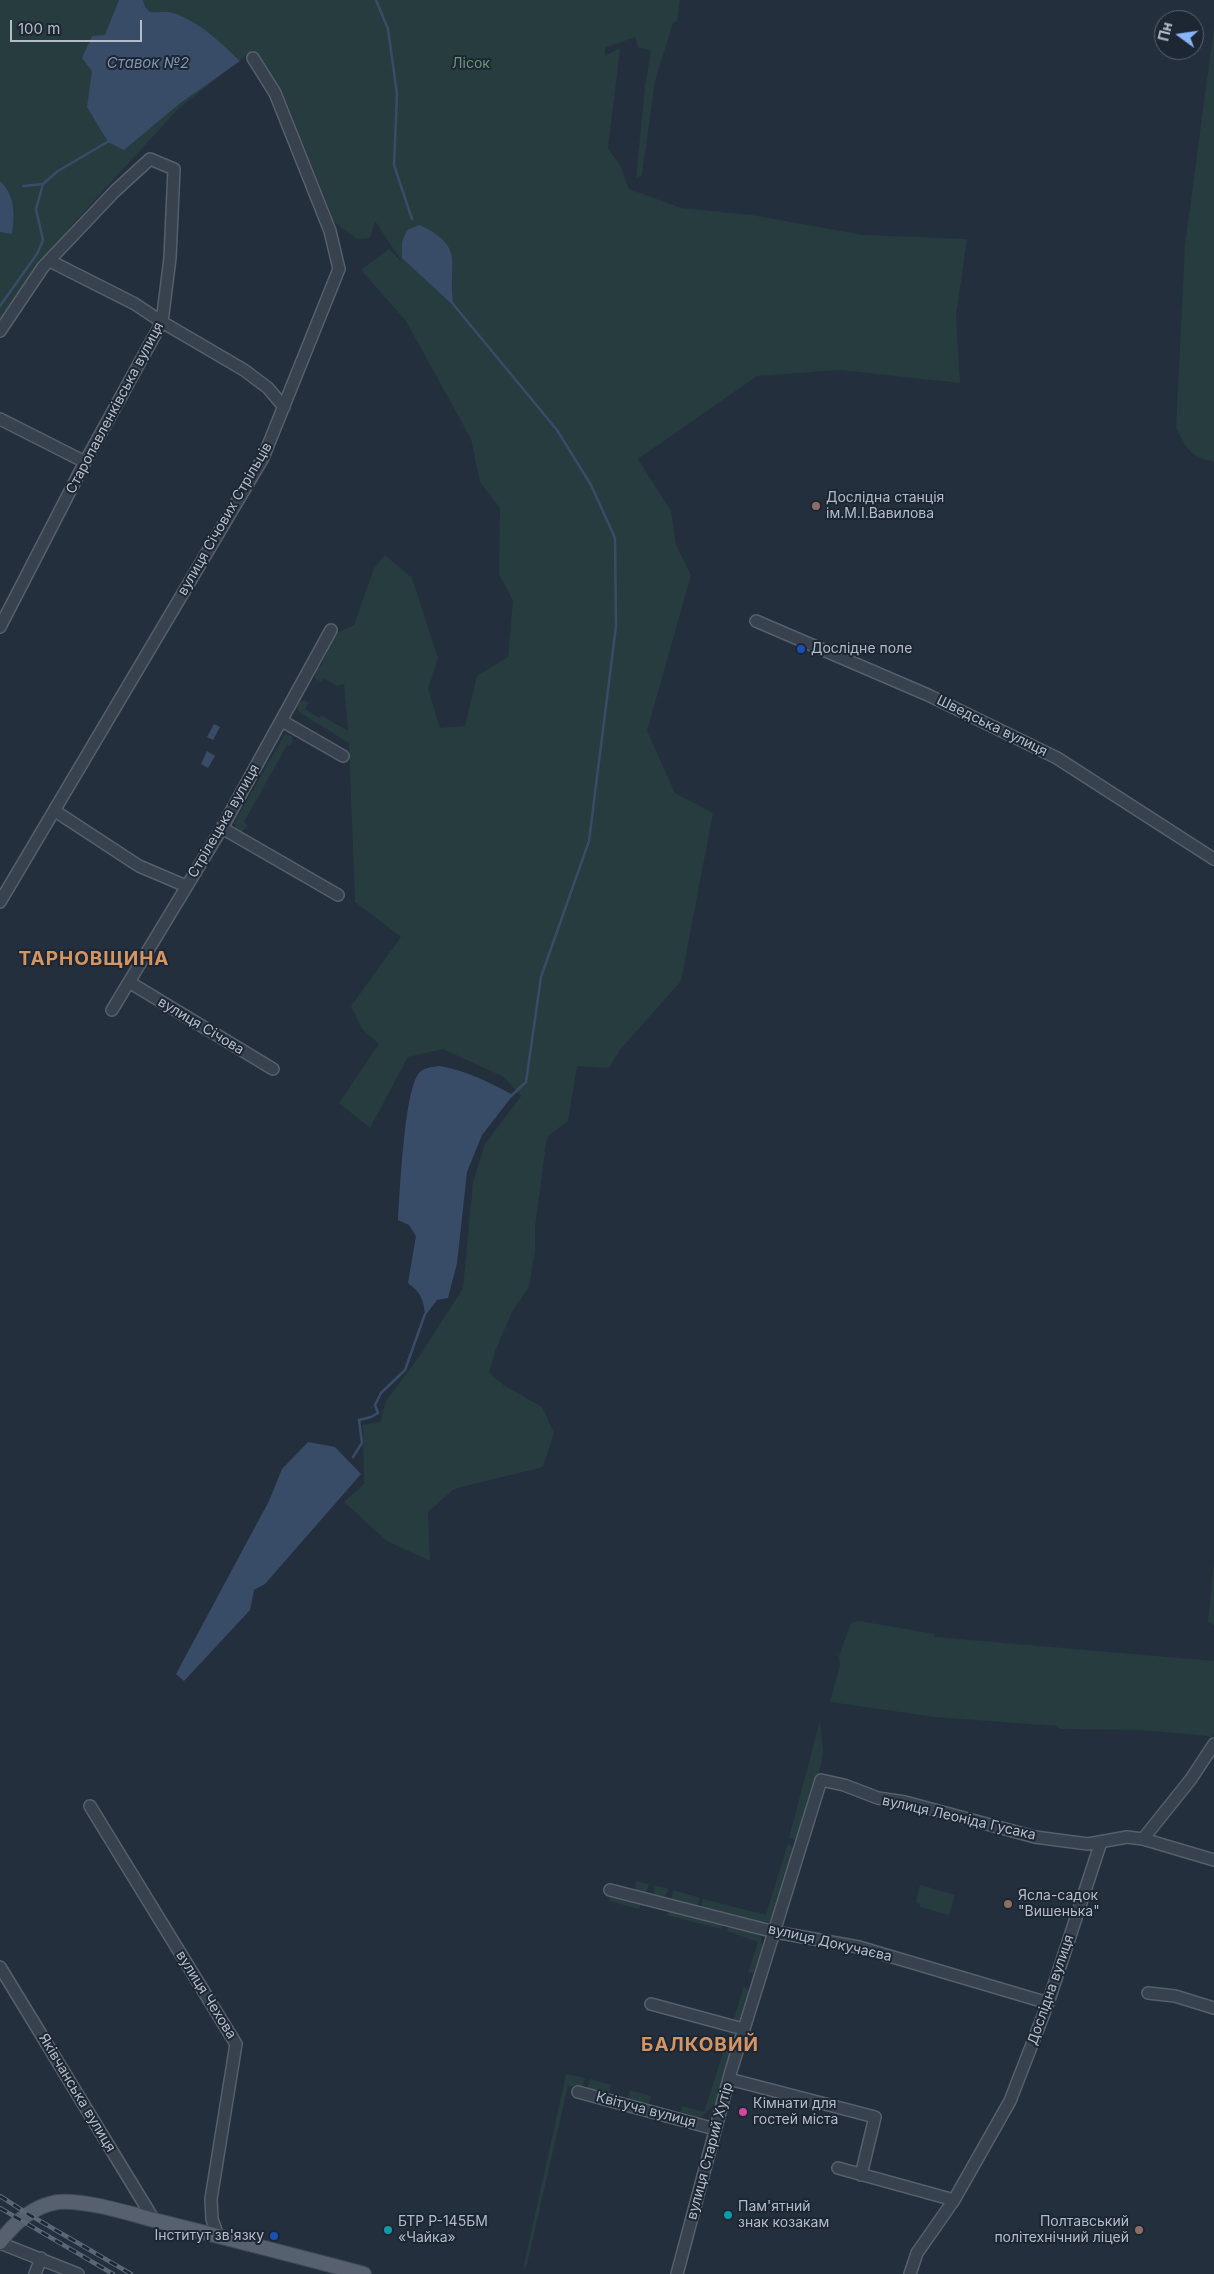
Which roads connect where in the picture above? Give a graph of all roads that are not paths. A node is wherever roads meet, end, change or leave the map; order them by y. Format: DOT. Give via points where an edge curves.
graph roads {
  1 [pos="253,58"];
  2 [pos="50,261"];
  3 [pos="162,322"];
  4 [pos="0,331"];
  5 [pos="284,406"];
  6 [pos="0,419"];
  7 [pos="85,462"];
  8 [pos="756,621"];
  9 [pos="0,626"];
  10 [pos="331,630"];
  11 [pos="282,721"];
  12 [pos="343,756"];
  13 [pos="55,811"];
  14 [pos="222,828"];
  15 [pos="1214,859"];
  16 [pos="186,886"];
  17 [pos="338,895"];
  18 [pos="0,902"];
  19 [pos="129,982"];
  20 [pos="112,1010"];
  21 [pos="273,1069"];
  22 [pos="1214,1744"];
  23 [pos="821,1780"];
  24 [pos="90,1806"];
  25 [pos="1143,1839"];
  26 [pos="1101,1842"];
  27 [pos="1214,1860"];
  28 [pos="610,1890"];
  29 [pos="775,1932"];
  30 [pos="0,1967"];
  31 [pos="1148,1993"];
  32 [pos="1048,2003"];
  33 [pos="650,2004"];
  34 [pos="1214,2008"];
  35 [pos="743,2029"];
  36 [pos="729,2079"];
  37 [pos="578,2092"];
  38 [pos="715,2129"];
  39 [pos="838,2168"];
  40 [pos="861,2174"];
  41 [pos="954,2200"];
  42 [pos="154,2220"];
  43 [pos="218,2236"];
  44 [pos="0,2242"];
  45 [pos="41,2258"];
  46 [pos="35,2274"];
  47 [pos="78,2274"];
  48 [pos="364,2274"];
  49 [pos="677,2274"];
  50 [pos="910,2274"];
  1 -- 5 [label="street, вулиця Січових Стрільців" via="275,93 330,231 339,269"];
  2 -- 3 [label="street" via="135,304"];
  2 -- 3 [label="street, Старопавленківська вулиця" via="115,191 150,159 174,169 170,258"];
  2 -- 4 [label="street"];
  3 -- 5 [label="street" via="244,370 268,388"];
  3 -- 7 [label="street, Старопавленківська вулиця"];
  5 -- 13 [label="street, вулиця Січових Стрільців" via="263,458"];
  6 -- 7 [label="street"];
  7 -- 9 [label="street, Старопавленківська вулиця"];
  8 -- 15 [label="street, Шведська вулиця" via="928,695 1057,758"];
  10 -- 11 [label="street, Стрілецька вулиця"];
  11 -- 12 [label="street"];
  11 -- 14 [label="street, Стрілецька вулиця"];
  13 -- 16 [label="street" via="139,866"];
  13 -- 18 [label="street, вулиця Січових Стрільців"];
  14 -- 16 [label="street, Стрілецька вулиця"];
  14 -- 17 [label="street"];
  16 -- 19 [label="street, Стрілецька вулиця"];
  19 -- 20 [label="street, Стрілецька вулиця"];
  19 -- 21 [label="street, вулиця Січова"];
  22 -- 25 [label="street" via="1191,1779"];
  23 -- 26 [label="street, вулиця Леоніда Гусака" via="878,1798 975,1819 1018,1834 1088,1844"];
  23 -- 29 [label="street, вулиця Старий Хутір"];
  24 -- 43 [label="street, вулиця Чехова" via="236,2044 211,2199 212,2219"];
  25 -- 26 [label="street"];
  25 -- 27 [label="street"];
  26 -- 32 [label="street, Дослідна вулиця"];
  28 -- 29 [label="street, вулиця Докучаєва"];
  29 -- 32 [label="street, вулиця Докучаєва" via="859,1947"];
  29 -- 35 [label="street, вулиця Старий Хутір"];
  30 -- 42 [label="street, Яківчанська вулиця"];
  31 -- 34 [label="street" via="1163,1993"];
  32 -- 41 [label="street, Дослідна вулиця" via="1010,2101"];
  33 -- 35 [label="street"];
  35 -- 36 [label="street, вулиця Старий Хутір"];
  36 -- 38 [label="street, вулиця Старий Хутір"];
  36 -- 40 [label="street" via="875,2118"];
  37 -- 38 [label="street, Квітуча вулиця"];
  38 -- 49 [label="street, вулиця Старий Хутір"];
  39 -- 40 [label="street"];
  40 -- 41 [label="street"];
  41 -- 50 [label="street, Дослідна вулиця" via="917,2252"];
  42 -- 43 [label="main road"];
  42 -- 44 [label="main road" via="83,2204 58,2202 20,2219"];
  43 -- 48 [label="main road"];
  44 -- 45 [label="street"];
  45 -- 46 [label="street"];
  45 -- 47 [label="street"];
}
